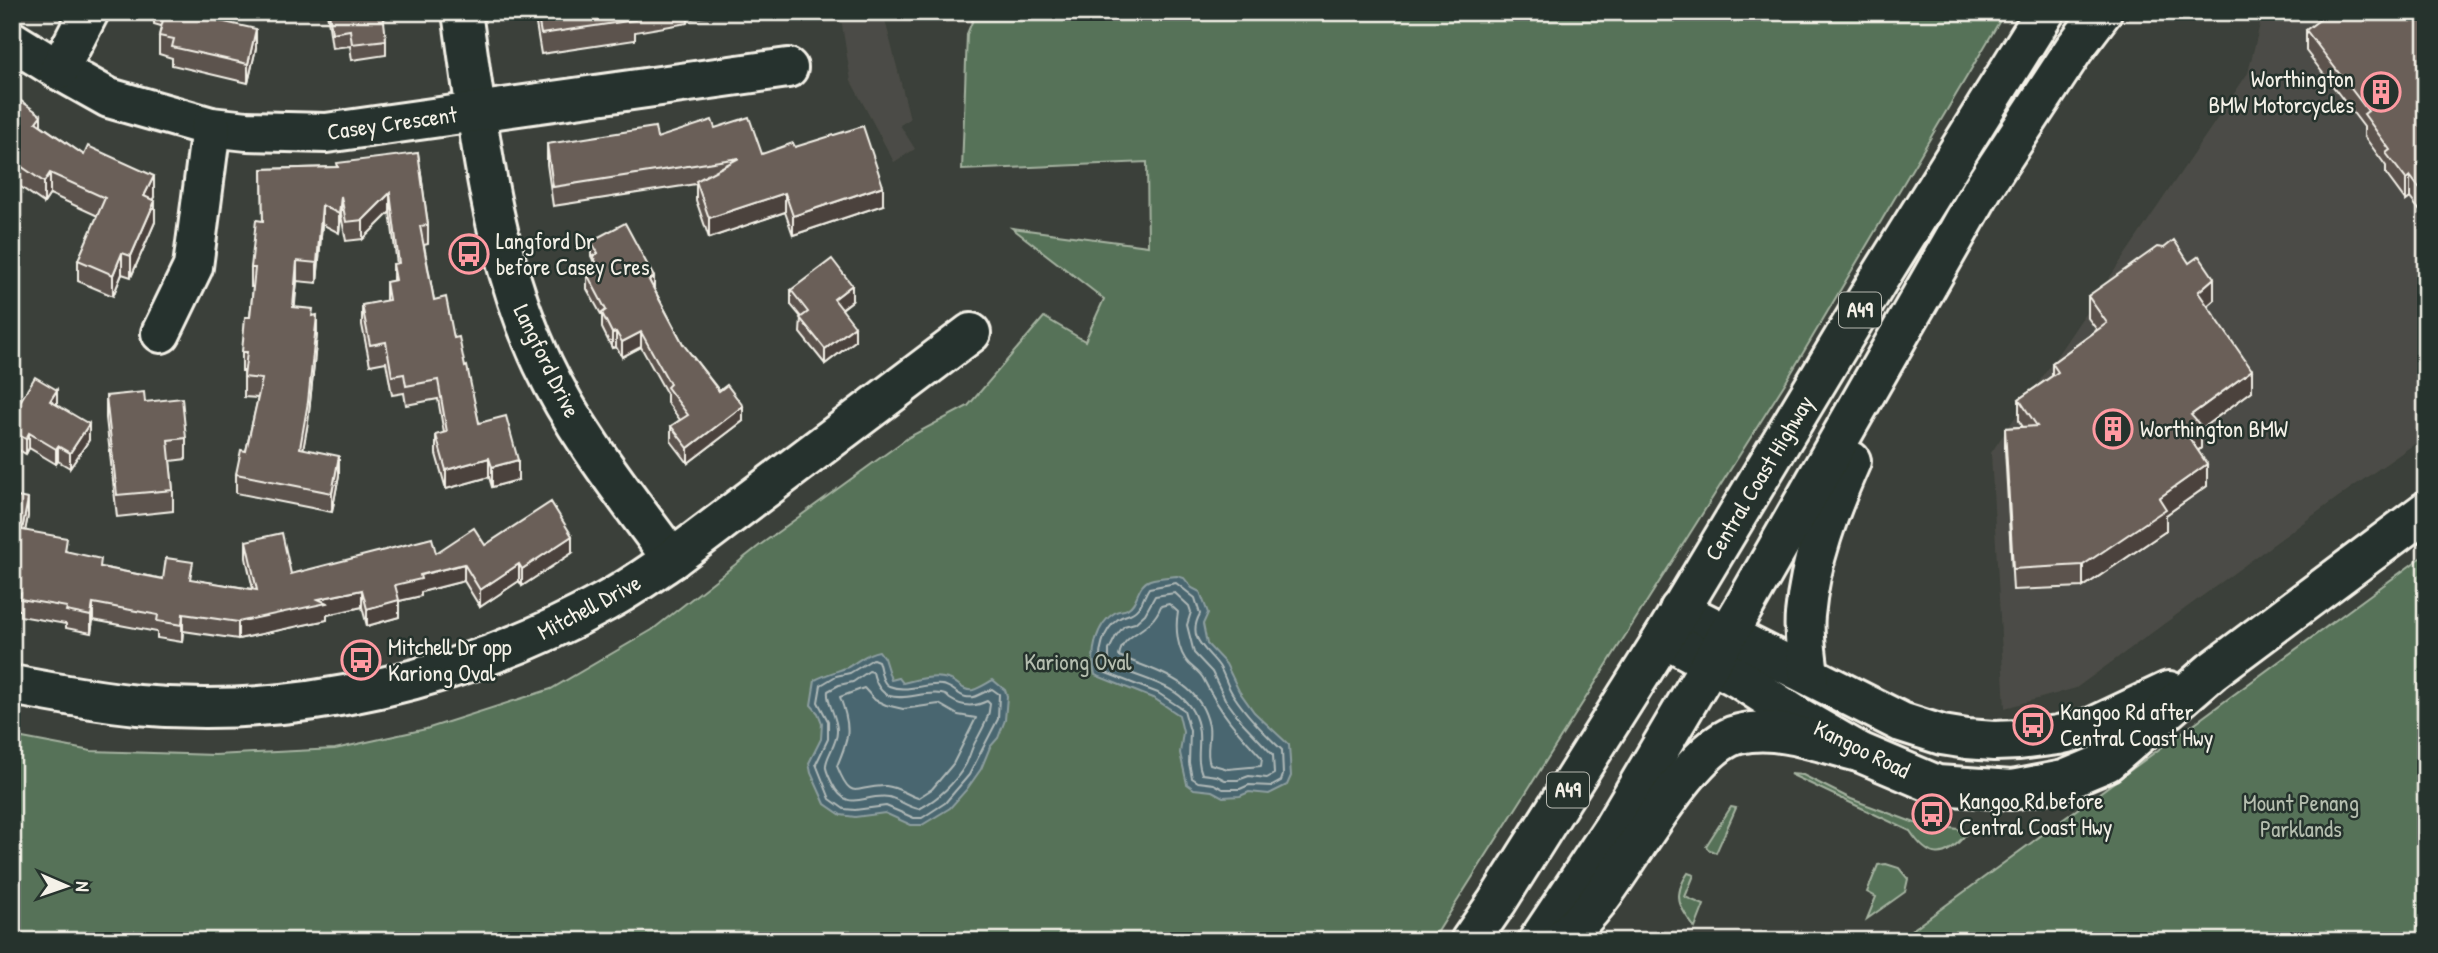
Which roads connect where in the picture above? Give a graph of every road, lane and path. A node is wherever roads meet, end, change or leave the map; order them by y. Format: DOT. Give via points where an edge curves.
graph roads {
  1 [pos="89,12"];
  2 [pos="462,12"];
  3 [pos="2045,12"];
  4 [pos="2102,12"];
  5 [pos="12,40"];
  6 [pos="788,68"];
  7 [pos="59,70"];
  8 [pos="476,112"];
  9 [pos="211,127"];
  10 [pos="1946,253"];
  11 [pos="161,333"];
  12 [pos="971,333"];
  13 [pos="2426,511"];
  14 [pos="672,559"];
  15 [pos="1672,624"];
  16 [pos="1718,649"];
  17 [pos="2211,671"];
  18 [pos="1809,675"];
  19 [pos="12,685"];
  20 [pos="1901,722"];
  21 [pos="2019,740"];
  22 [pos="1859,752"];
  23 [pos="1989,789"];
  24 [pos="1470,941"];
  25 [pos="1538,941"];
  26 [pos="1560,941"];
  1 -- 7 [label="main road"];
  2 -- 8 [label="main road, Langford Drive"];
  3 -- 15 [label="main road, Central Coast Highway / A49"];
  4 -- 10 [label="main road, A49" via="1983,188"];
  5 -- 7 [label="main road, Casey Crescent"];
  6 -- 8 [label="main road, Casey Crescent"];
  7 -- 9 [label="main road, Casey Crescent" via="109,98"];
  8 -- 9 [label="main road, Casey Crescent" via="326,133"];
  8 -- 14 [label="main road, Langford Drive" via="501,249 543,365 573,419"];
  9 -- 11 [label="main road" via="193,267"];
  10 -- 16 [label="main road, A49"];
  10 -- 18 [label="main road" via="1927,327 1854,454 1822,531 1805,617"];
  12 -- 14 [label="main road, Mitchell Drive"];
  13 -- 17 [label="main road, Kangoo Road"];
  14 -- 19 [label="main road, Mitchell Drive" via="607,601 531,639 454,668 373,689 299,701 205,708 140,705"];
  15 -- 16 [label="main road, Kangoo Road"];
  15 -- 24 [label="main road, Central Coast Highway / A49"];
  16 -- 18 [label="main road, Kangoo Road"];
  16 -- 22 [label="main road, Kangoo Road"];
  16 -- 25 [label="main road, A49" via="1613,828"];
  17 -- 21 [label="main road, Kangoo Road" via="2093,727"];
  17 -- 23 [label="main road, Kangoo Road" via="2107,762 2064,780 2012,790"];
  18 -- 20 [label="main road, Kangoo Road"];
  20 -- 21 [label="main road, Kangoo Road" via="1967,739"];
  20 -- 23 [label="main road" via="1984,768"];
  21 -- 23 [label="main road"];
  22 -- 23 [label="main road, Kangoo Road" via="1937,785"];
  22 -- 26 [label="main road" via="1766,731 1738,734 1716,744 1694,764 1598,901"];
}
